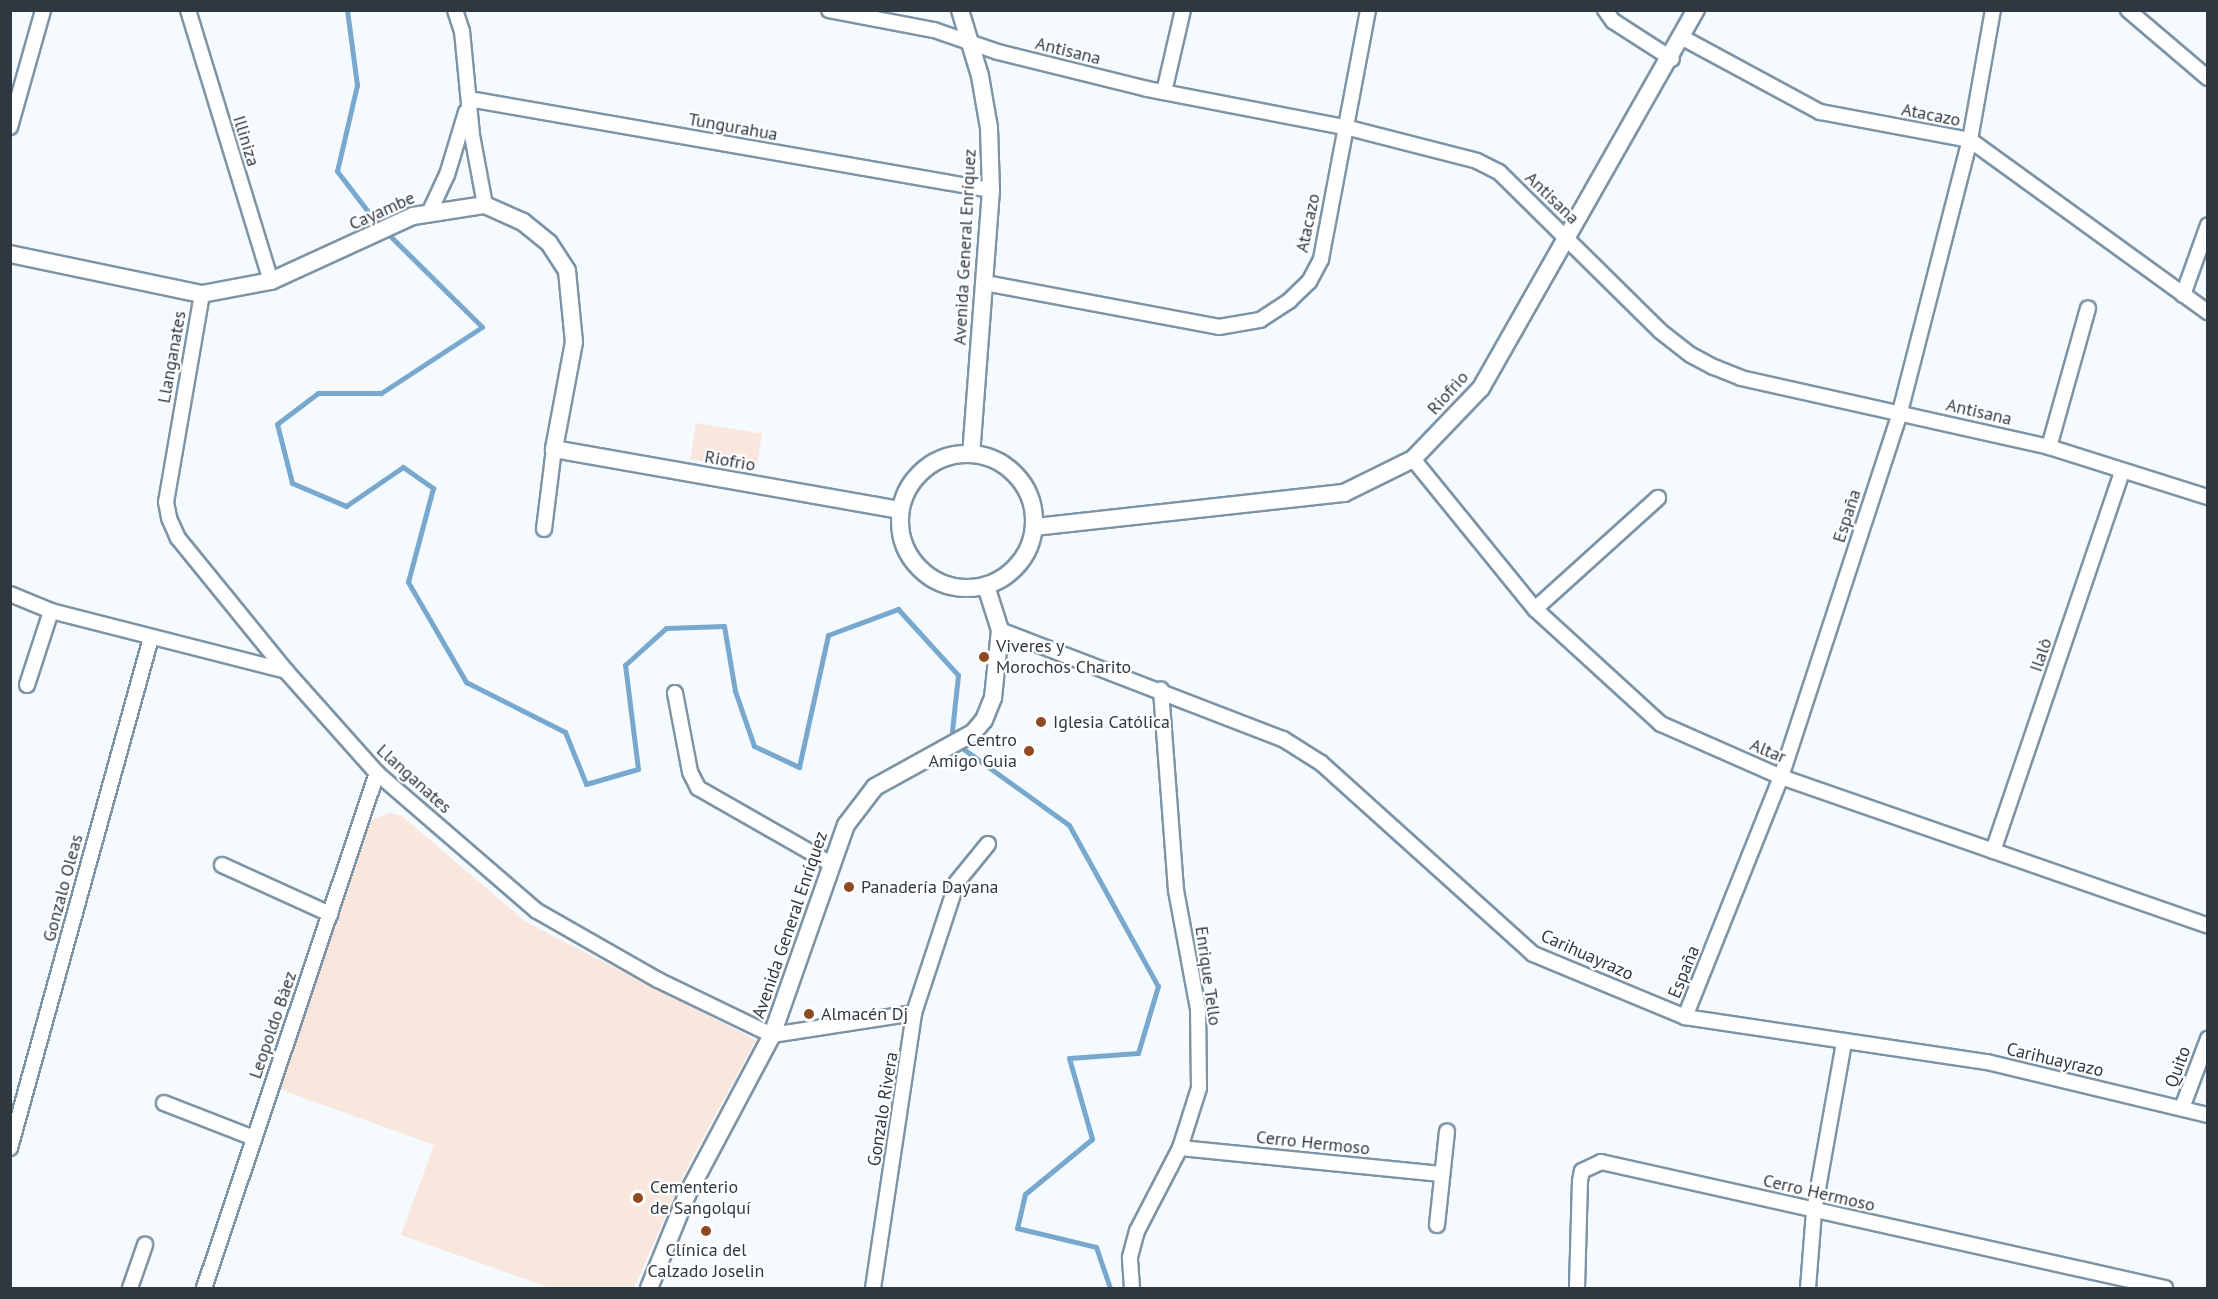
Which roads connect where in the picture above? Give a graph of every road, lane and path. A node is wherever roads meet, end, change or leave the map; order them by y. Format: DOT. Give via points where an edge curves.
graph roads {
  1 [pos="43,10"];
  2 [pos="188,10"];
  3 [pos="455,10"];
  4 [pos="829,10"];
  5 [pos="960,10"];
  6 [pos="1183,10"];
  7 [pos="1368,10"];
  8 [pos="1605,10"];
  9 [pos="1696,10"];
  10 [pos="1994,10"];
  11 [pos="2128,10"];
  12 [pos="1683,38"];
  13 [pos="968,41"];
  14 [pos="1672,59"];
  15 [pos="2208,78"];
  16 [pos="1164,92"];
  17 [pos="469,99"];
  18 [pos="10,127"];
  19 [pos="1345,127"];
  20 [pos="1970,140"];
  21 [pos="991,190"];
  22 [pos="485,205"];
  23 [pos="430,211"];
  24 [pos="2208,225"];
  25 [pos="1565,236"];
  26 [pos="10,254"];
  27 [pos="271,281"];
  28 [pos="985,283"];
  29 [pos="202,294"];
  30 [pos="2182,295"];
  31 [pos="2088,308"];
  32 [pos="2208,312"];
  33 [pos="1900,412"];
  34 [pos="2049,447"];
  35 [pos="554,449"];
  36 [pos="971,453"];
  37 [pos="1413,459"];
  38 [pos="2122,471"];
  39 [pos="2208,497"];
  40 [pos="1658,498"];
  41 [pos="900,510"];
  42 [pos="1035,527"];
  43 [pos="544,529"];
  44 [pos="986,586"];
  45 [pos="10,594"];
  46 [pos="1535,609"];
  47 [pos="51,611"];
  48 [pos="1000,630"];
  49 [pos="151,638"];
  50 [pos="286,671"];
  51 [pos="27,685"];
  52 [pos="1161,690"];
  53 [pos="675,693"];
  54 [pos="377,773"];
  55 [pos="1781,777"];
  56 [pos="988,844"];
  57 [pos="1993,851"];
  58 [pos="831,864"];
  59 [pos="222,865"];
  60 [pos="330,914"];
  61 [pos="2208,926"];
  62 [pos="914,1012"];
  63 [pos="1685,1017"];
  64 [pos="772,1035"];
  65 [pos="2208,1039"];
  66 [pos="1844,1042"];
  67 [pos="164,1103"];
  68 [pos="2182,1108"];
  69 [pos="2208,1115"];
  70 [pos="1447,1132"];
  71 [pos="254,1138"];
  72 [pos="10,1148"];
  73 [pos="1180,1148"];
  74 [pos="1442,1174"];
  75 [pos="1814,1211"];
  76 [pos="1437,1225"];
  77 [pos="145,1245"];
  78 [pos="130,1288"];
  79 [pos="204,1288"];
  80 [pos="649,1288"];
  81 [pos="873,1288"];
  82 [pos="1132,1288"];
  83 [pos="1577,1288"];
  84 [pos="1808,1288"];
  85 [pos="2165,1288"];
  1 -- 18 [label="street"];
  2 -- 27 [label="street, Illiniza"];
  3 -- 17 [label="street" via="462,31"];
  4 -- 13 [label="street, Antisana"];
  5 -- 13 [label="street, Avenida General Enríquez"];
  6 -- 16 [label="street"];
  7 -- 19 [label="street, Atacazo"];
  8 -- 14 [label="street" via="1613,21"];
  9 -- 12 [label="street, Riofrìo"];
  10 -- 20 [label="street, España"];
  11 -- 15 [label="street"];
  12 -- 14 [label="street, Riofrìo"];
  12 -- 20 [label="street, Atacazo" via="1820,112"];
  13 -- 16 [label="street, Antisana" via="998,52"];
  13 -- 21 [label="street, Avenida General Enríquez" via="980,76 989,128"];
  14 -- 25 [label="street, Riofrìo"];
  16 -- 19 [label="street, Antisana"];
  17 -- 21 [label="street, Tungurahua"];
  17 -- 22 [label="street"];
  17 -- 23 [label="street" via="460,138"];
  19 -- 25 [label="street, Antisana" via="1490,167"];
  19 -- 28 [label="street, Atacazo" via="1321,259 1309,282 1260,320 1219,327"];
  20 -- 30 [label="street, Atacazo"];
  20 -- 33 [label="street, España"];
  21 -- 28 [label="street, Avenida General Enríquez"];
  22 -- 23 [label="street, Cayambe"];
  22 -- 35 [label="street" via="523,222 549,243 567,271 574,342"];
  23 -- 27 [label="street, Cayambe"];
  24 -- 30 [label="street"];
  25 -- 33 [label="street, Antisana" via="1660,331 1691,355 1741,378"];
  25 -- 37 [label="street, Riofrìo" via="1481,388"];
  26 -- 29 [label="street, Cayambe"];
  27 -- 29 [label="street, Cayambe"];
  28 -- 36 [label="street, Avenida General Enríquez"];
  29 -- 50 [label="street, Llanganates" via="168,483 169,518 178,538"];
  30 -- 32 [label="street, Atacazo"];
  31 -- 34 [label="street"];
  33 -- 34 [label="street, Antisana"];
  33 -- 55 [label="street, España"];
  34 -- 38 [label="street, Antisana"];
  35 -- 41 [label="street, Riofrìo"];
  35 -- 43 [label="street"];
  36 -- 41 [label="street" via="933,462 917,475"];
  36 -- 42 [label="street" via="992,458 1011,469 1025,485 1034,505"];
  37 -- 42 [label="street, Riofrìo" via="1344,493"];
  37 -- 46 [label="street, Altar"];
  38 -- 39 [label="street, Antisana"];
  38 -- 57 [label="street, Ilalò"];
  40 -- 46 [label="street"];
  41 -- 44 [label="street" via="902,539 915,565 947,585"];
  42 -- 44 [label="street" via="1020,564"];
  44 -- 48 [label="street, Avenida General Enríquez"];
  45 -- 47 [label="street"];
  46 -- 55 [label="street, Altar" via="1661,724"];
  47 -- 49 [label="street"];
  47 -- 51 [label="street"];
  48 -- 52 [label="street, Carihuayrazo"];
  48 -- 58 [label="street, Avenida General Enríquez" via="993,698 984,720 973,734 875,786 846,825"];
  49 -- 50 [label="street"];
  49 -- 72 [label="street, Gonzalo Oleas"];
  50 -- 54 [label="street, Llanganates"];
  52 -- 63 [label="street, Carihuayrazo" via="1244,720 1321,763 1533,954"];
  52 -- 73 [label="street, Enrique Tello" via="1176,890 1198,1009 1199,1088"];
  53 -- 58 [label="street" via="690,772 698,788"];
  54 -- 60 [label="street, Leopoldo Bàez"];
  54 -- 64 [label="street, Llanganates" via="537,911 658,980"];
  55 -- 57 [label="street, Altar"];
  55 -- 63 [label="street, España"];
  56 -- 62 [label="street, Gonzalo Rivera" via="957,882"];
  57 -- 61 [label="street, Altar"];
  58 -- 64 [label="street, Avenida General Enríquez"];
  59 -- 60 [label="street"];
  60 -- 71 [label="street, Leopoldo Bàez"];
  62 -- 64 [label="street"];
  62 -- 81 [label="street, Gonzalo Rivera"];
  63 -- 66 [label="street, Carihuayrazo"];
  64 -- 80 [label="street, Avenida General Enríquez" via="687,1195"];
  65 -- 68 [label="street, Quito"];
  66 -- 68 [label="street, Carihuayrazo" via="1987,1062"];
  66 -- 75 [label="street"];
  67 -- 71 [label="street"];
  68 -- 69 [label="street, Carihuayrazo"];
  70 -- 74 [label="street"];
  71 -- 79 [label="street, Leopoldo Bàez"];
  73 -- 74 [label="street, Cerro Hermoso"];
  73 -- 82 [label="street, Enrique Tello" via="1137,1231 1130,1257"];
  74 -- 76 [label="street"];
  75 -- 83 [label="street, Cerro Hermoso" via="1611,1163 1592,1164 1582,1171 1580,1180"];
  75 -- 84 [label="street"];
  75 -- 85 [label="street, Cerro Hermoso"];
  77 -- 78 [label="street"];
}
